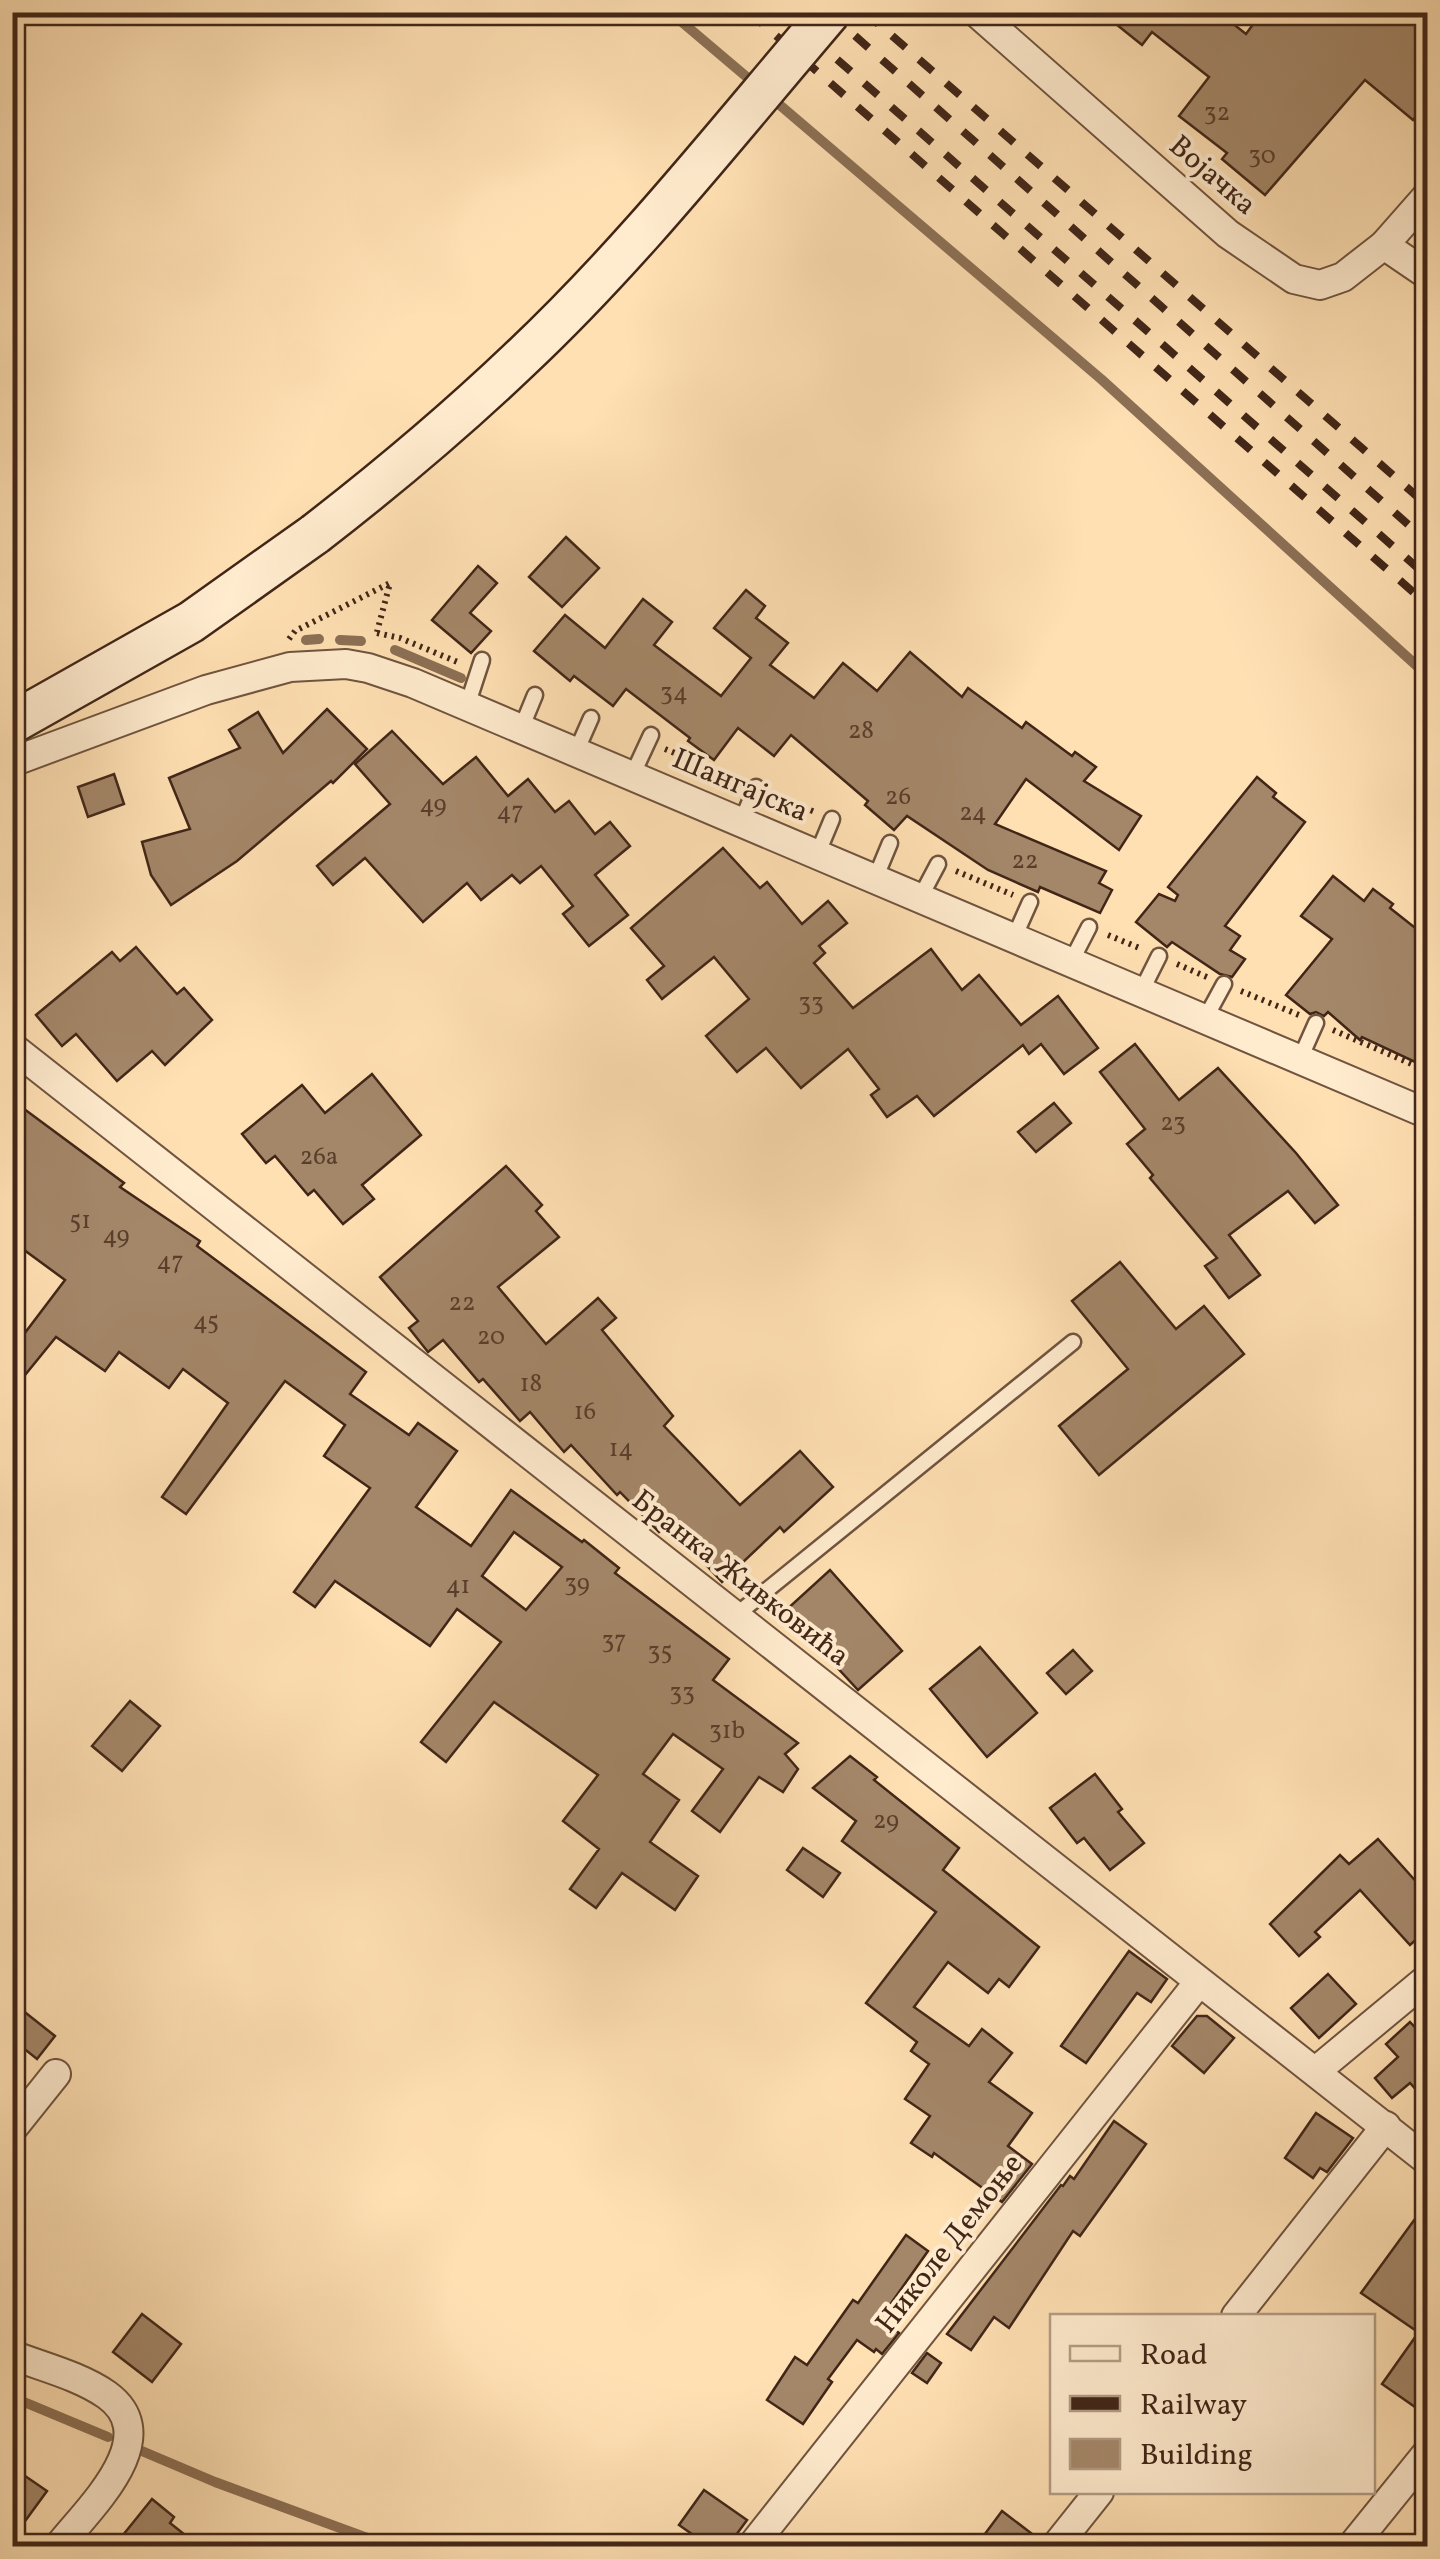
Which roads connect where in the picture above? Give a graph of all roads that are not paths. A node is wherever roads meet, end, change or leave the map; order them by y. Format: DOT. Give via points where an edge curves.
graph roads {
  1 [pos="830,12"];
  2 [pos="976,12"];
  3 [pos="1428,194"];
  4 [pos="1384,246"];
  5 [pos="1428,275"];
  6 [pos="482,660"];
  7 [pos="536,695"];
  8 [pos="467,706"];
  9 [pos="591,718"];
  10 [pos="12,724"];
  11 [pos="521,729"];
  12 [pos="650,736"];
  13 [pos="576,752"];
  14 [pos="12,762"];
  15 [pos="632,776"];
  16 [pos="756,788"];
  17 [pos="832,819"];
  18 [pos="740,822"];
  19 [pos="890,843"];
  20 [pos="817,855"];
  21 [pos="938,864"];
  22 [pos="876,879"];
  23 [pos="920,898"];
  24 [pos="1030,902"];
  25 [pos="1088,927"];
  26 [pos="1014,938"];
  27 [pos="1159,956"];
  28 [pos="1071,962"];
  29 [pos="1224,984"];
  30 [pos="1141,992"];
  31 [pos="1205,1019"];
  32 [pos="1316,1023"];
  33 [pos="12,1047"];
  34 [pos="1300,1059"];
  35 [pos="1428,1114"];
  36 [pos="1073,1342"];
  37 [pos="734,1616"];
  38 [pos="1428,1978"];
  39 [pos="1199,1982"];
  40 [pos="1316,2071"];
  41 [pos="56,2074"];
  42 [pos="1386,2126"];
  43 [pos="12,2129"];
  44 [pos="1428,2161"];
  45 [pos="1238,2314"];
  46 [pos="12,2355"];
  47 [pos="1428,2452"];
  48 [pos="1097,2494"];
  49 [pos="59,2546"];
  50 [pos="752,2546"];
  51 [pos="1056,2546"];
  52 [pos="1352,2546"];
  1 -- 10 [label="main road, bridge" via="522,358 391,475 190,622"];
  2 -- 4 [label="street, Војачка" via="1228,234 1294,279 1332,283"];
  3 -- 4 [label="street, Војачка"];
  4 -- 5 [label="street"];
  6 -- 8 [label="lane"];
  7 -- 11 [label="lane"];
  8 -- 11 [label="street, Шангајска"];
  8 -- 14 [label="street, Шангајска" via="368,668 322,664 260,674"];
  9 -- 13 [label="lane"];
  11 -- 13 [label="street, Шангајска"];
  12 -- 15 [label="lane"];
  13 -- 15 [label="street, Шангајска"];
  15 -- 18 [label="street, Шангајска"];
  16 -- 18 [label="lane"];
  17 -- 20 [label="lane"];
  18 -- 20 [label="street, Шангајска"];
  19 -- 22 [label="lane"];
  20 -- 22 [label="street, Шангајска"];
  21 -- 23 [label="lane"];
  22 -- 23 [label="street, Шангајска"];
  23 -- 26 [label="street, Шангајска"];
  24 -- 26 [label="lane"];
  25 -- 28 [label="lane"];
  26 -- 28 [label="street, Шангајска"];
  27 -- 30 [label="lane"];
  28 -- 30 [label="street, Шангајска"];
  29 -- 31 [label="lane"];
  30 -- 31 [label="street, Шангајска"];
  31 -- 34 [label="street, Шангајска"];
  32 -- 34 [label="lane"];
  33 -- 37 [label="street, Бранка Живковића"];
  34 -- 35 [label="street, Шангајска"];
  36 -- 37 [label="lane"];
  37 -- 39 [label="street, Бранка Живковића"];
  38 -- 40 [label="street"];
  39 -- 40 [label="street, Бранка Живковића"];
  39 -- 50 [label="street, Николе Демоње"];
  40 -- 42 [label="street, Бранка Живковића"];
  41 -- 43 [label="street"];
  42 -- 44 [label="street, Бранка Живковића"];
  42 -- 45 [label="street"];
  46 -- 49 [label="street" via="105,2394 125,2416 128,2450 120,2467"];
  47 -- 52 [label="street"];
  48 -- 51 [label="street"];
}
